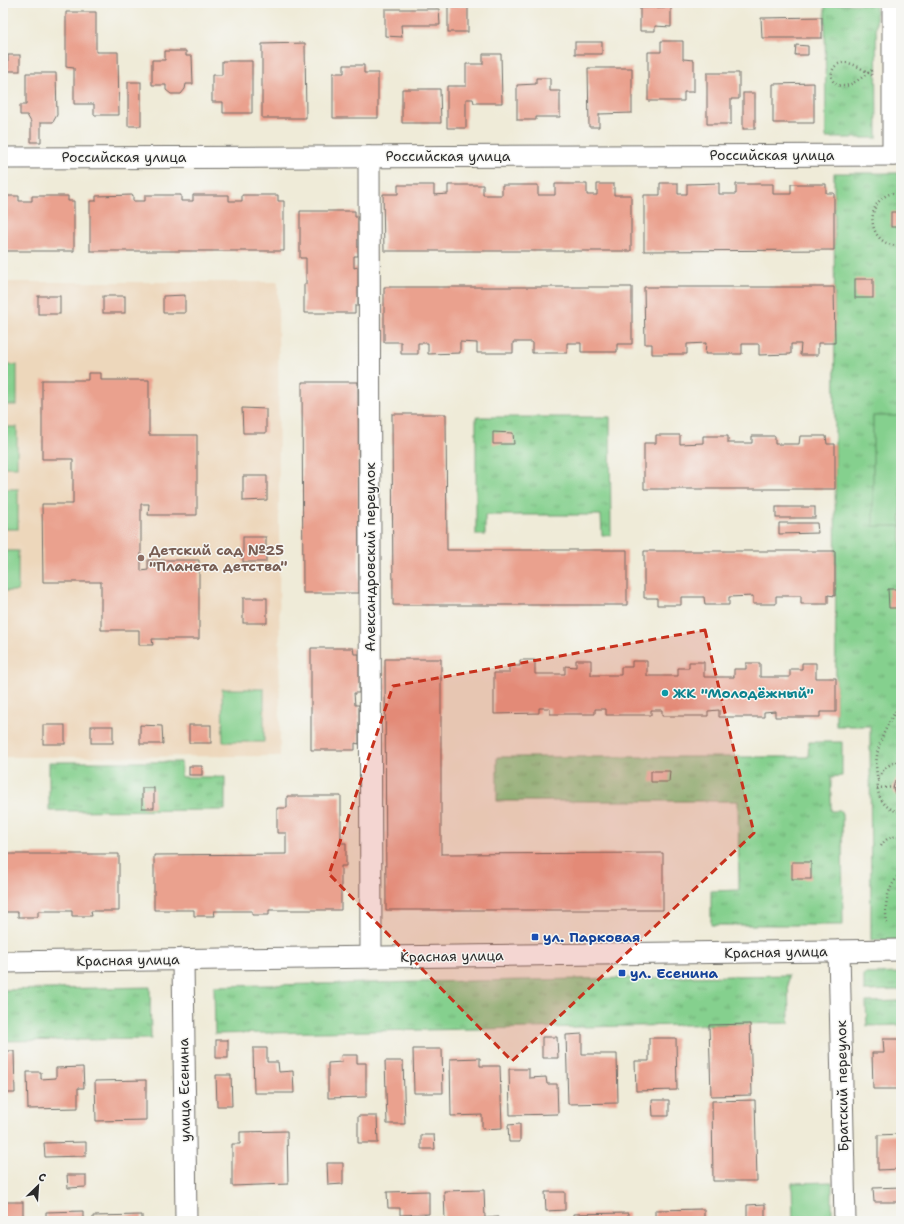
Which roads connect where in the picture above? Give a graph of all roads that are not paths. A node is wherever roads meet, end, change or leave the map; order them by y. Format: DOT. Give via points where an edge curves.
graph roads {
  1 [pos="893,3"];
  2 [pos="897,155"];
  3 [pos="369,157"];
  4 [pos="3,158"];
  5 [pos="901,950"];
  6 [pos="839,951"];
  7 [pos="371,957"];
  8 [pos="183,959"];
  9 [pos="3,962"];
  10 [pos="186,1221"];
  11 [pos="845,1221"];
  1 -- 2 [label="street"];
  2 -- 3 [label="street, Российская улица"];
  3 -- 4 [label="street, Российская улица"];
  3 -- 7 [label="street, Александровский переулок"];
  5 -- 6 [label="street, Красная улица"];
  6 -- 7 [label="street, Красная улица"];
  6 -- 11 [label="street, Братский переулок"];
  7 -- 8 [label="street, Красная улица"];
  8 -- 9 [label="street, Красная улица"];
  8 -- 10 [label="street, улица Есенина"];
}
